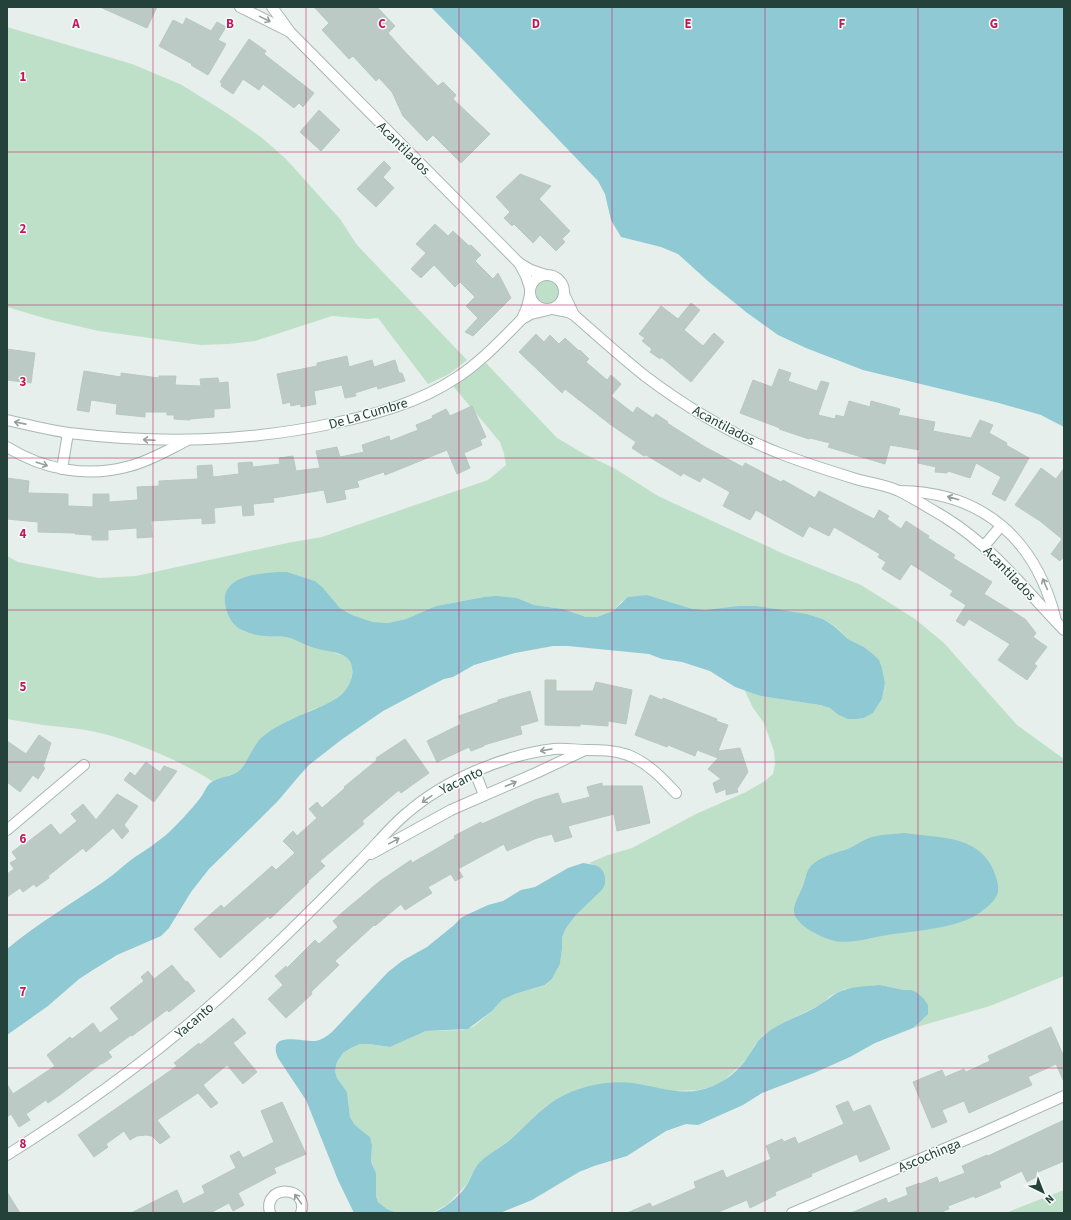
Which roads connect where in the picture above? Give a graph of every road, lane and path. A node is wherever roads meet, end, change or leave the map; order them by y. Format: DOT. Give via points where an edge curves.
graph roads {
  1 [pos="240,7"];
  2 [pos="272,7"];
  3 [pos="290,32"];
  4 [pos="519,263"];
  5 [pos="546,275"];
  6 [pos="530,292"];
  7 [pos="564,294"];
  8 [pos="550,310"];
  9 [pos="574,316"];
  10 [pos="522,319"];
  11 [pos="7,420"];
  12 [pos="68,433"];
  13 [pos="188,440"];
  14 [pos="7,447"];
  15 [pos="62,469"];
  16 [pos="898,491"];
  17 [pos="1002,526"];
  18 [pos="984,546"];
  19 [pos="1056,622"];
  20 [pos="1064,630"];
  21 [pos="585,750"];
  22 [pos="84,765"];
  23 [pos="475,772"];
  24 [pos="676,793"];
  25 [pos="484,795"];
  26 [pos="7,830"];
  27 [pos="360,860"];
  28 [pos="1064,1096"];
  29 [pos="7,1155"];
  30 [pos="267,1212"];
  31 [pos="301,1213"];
  32 [pos="792,1213"];
  1 -- 3 [label="street, Acantilados, one-way"];
  2 -- 3 [label="street, Acantilados"];
  3 -- 4 [label="street, Acantilados"];
  4 -- 5 [label="street"];
  4 -- 6 [label="street"];
  5 -- 6 [label="street" via="536,279"];
  5 -- 7 [label="street" via="560,280"];
  6 -- 8 [label="street" via="534,304"];
  6 -- 10 [label="street"];
  7 -- 8 [label="street" via="561,304"];
  7 -- 9 [label="street"];
  8 -- 9 [label="street" via="568,312"];
  8 -- 10 [label="street" via="531,314"];
  9 -- 16 [label="street, Acantilados" via="645,376 702,415 764,447 808,464"];
  10 -- 13 [label="street, De La Cumbre" via="456,378 396,406 354,419 306,429 223,439"];
  12 -- 11 [label="street, De La Cumbre, one-way"];
  13 -- 12 [label="street, De La Cumbre, one-way" via="153,440"];
  12 -- 15 [label="street"];
  13 -- 15 [label="street, De La Cumbre" via="148,460 118,470 94,472"];
  14 -- 15 [label="street, De La Cumbre, one-way" via="37,462"];
  17 -- 16 [label="street, Acantilados, one-way" via="979,509 958,500 921,491"];
  16 -- 18 [label="street, Acantilados" via="947,519"];
  17 -- 18 [label="street"];
  19 -- 17 [label="street, Acantilados, one-way" via="1045,584 1037,568 1019,542"];
  18 -- 19 [label="street, Acantilados" via="1012,572"];
  19 -- 20 [label="street, Acantilados"];
  21 -- 23 [label="street, Yacanto, one-way" via="554,749 528,754"];
  21 -- 24 [label="street, Yacanto" via="597,749 636,758"];
  25 -- 21 [label="street, Yacanto, one-way"];
  22 -- 26 [label="street"];
  23 -- 25 [label="street"];
  23 -- 27 [label="street, Yacanto, one-way" via="438,791 407,813"];
  27 -- 25 [label="street, Yacanto, one-way"];
  27 -- 29 [label="street, Yacanto" via="270,950 168,1042 76,1110"];
  28 -- 32 [label="street, Ascochinga"];
  31 -- 30 [label="street, one-way" via="300,1199 286,1191 271,1199"];
}
